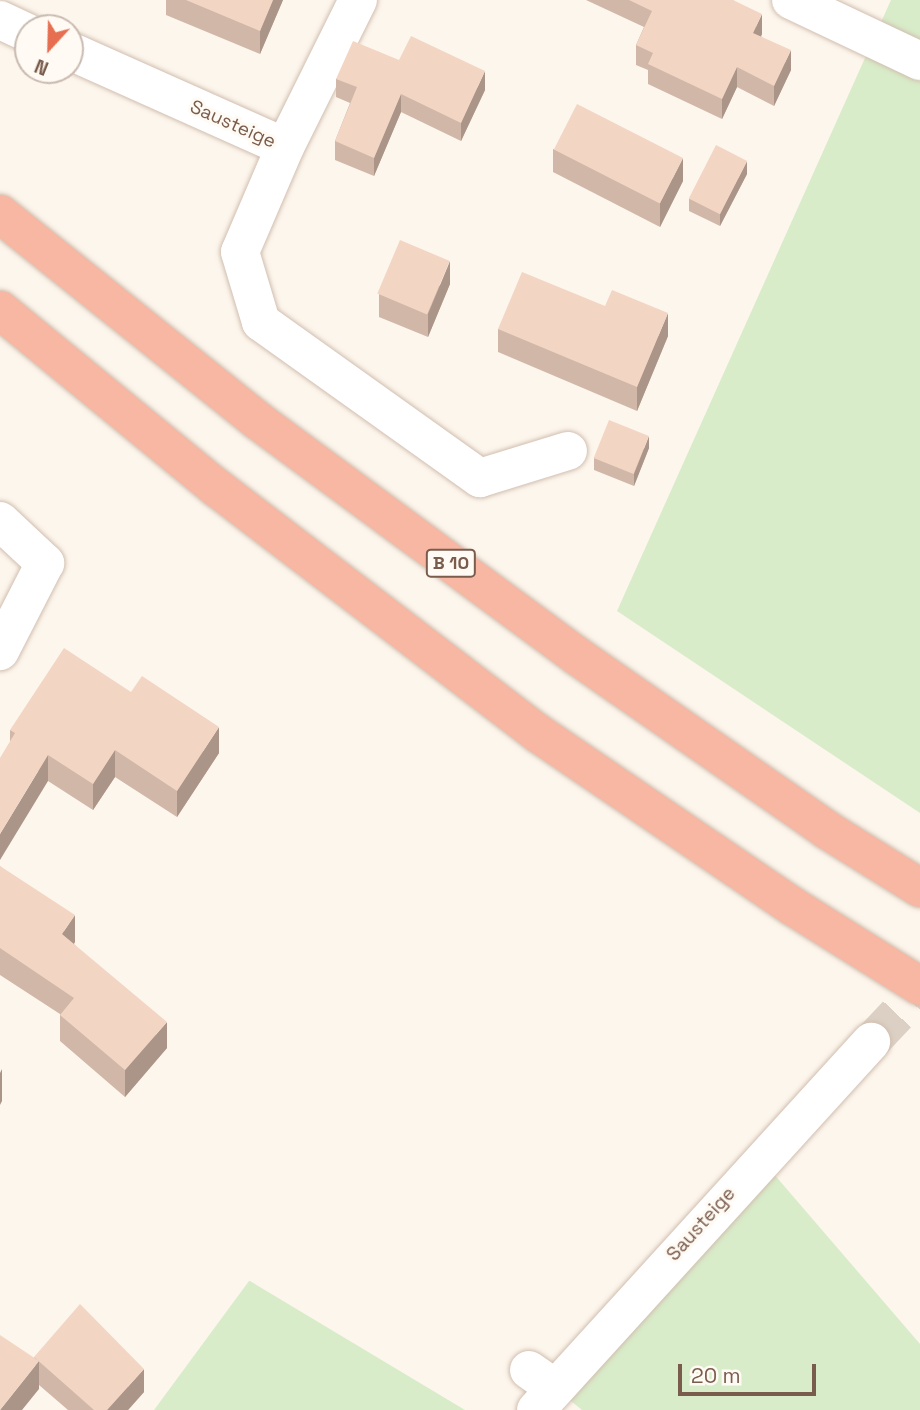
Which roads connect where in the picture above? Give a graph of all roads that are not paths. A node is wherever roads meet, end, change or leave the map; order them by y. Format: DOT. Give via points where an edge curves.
graph roads {
  1 [pos="358,0"];
  2 [pos="800,5"];
  3 [pos="84,57"];
  4 [pos="920,61"];
  5 [pos="285,147"];
  6 [pos="0,214"];
  7 [pos="0,310"];
  8 [pos="568,451"];
  9 [pos="0,521"];
  10 [pos="0,651"];
  11 [pos="920,888"];
  12 [pos="920,986"];
  13 [pos="871,1042"];
  14 [pos="540,1390"];
  1 -- 5 [label="street, Sausteige"];
  2 -- 4 [label="street"];
  3 -- 5 [label="street, Sausteige"];
  5 -- 8 [label="street" via="240,252 261,322 480,478"];
  6 -- 11 [label="highway, B 10" via="257,420 576,656 827,830"];
  7 -- 12 [label="highway" via="217,488 539,734 792,906"];
  9 -- 10 [label="street" via="45,563"];
  13 -- 14 [label="street, Sausteige"];
}
